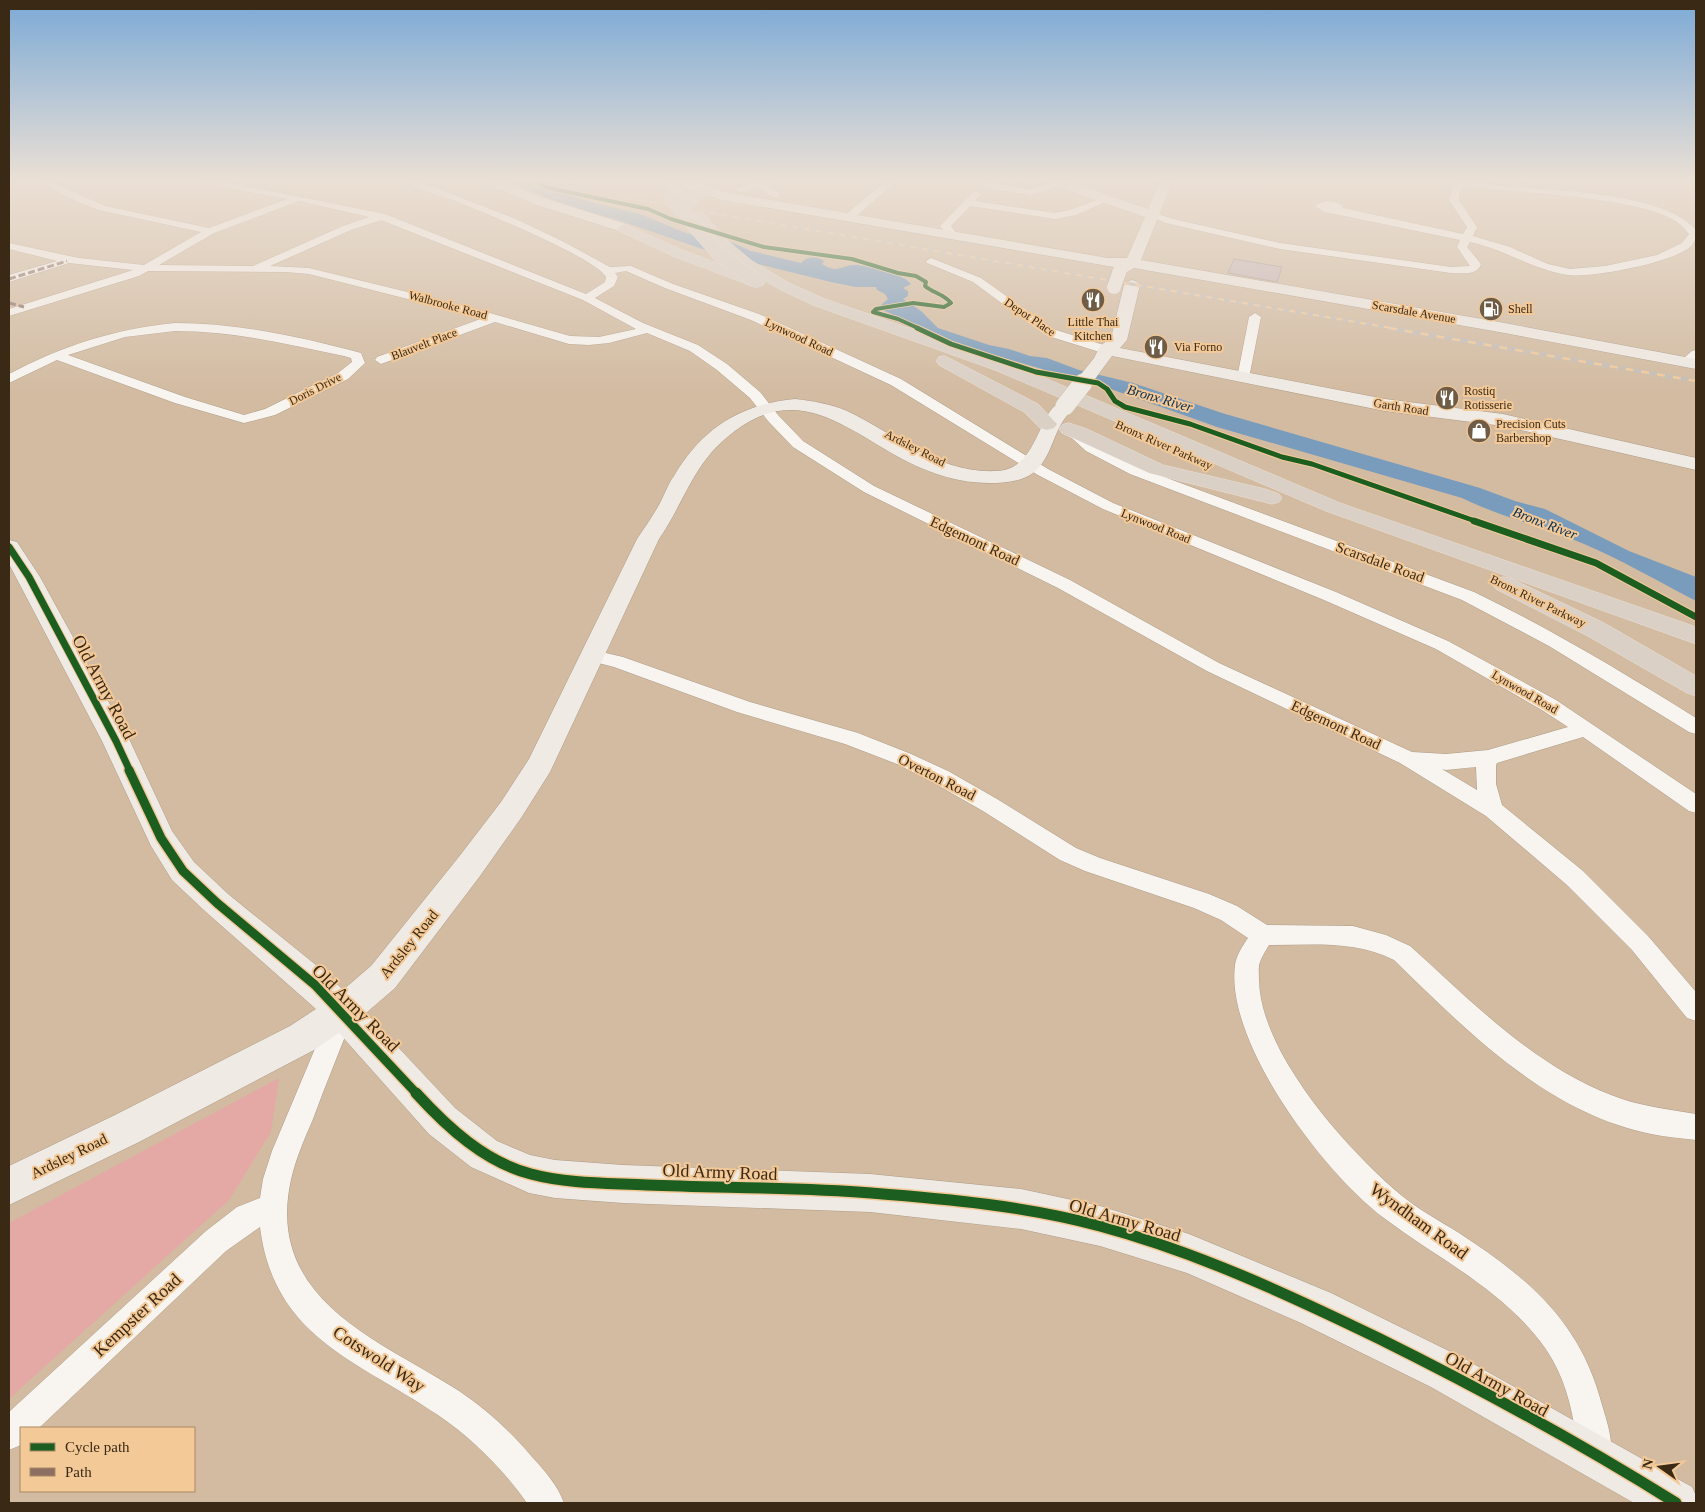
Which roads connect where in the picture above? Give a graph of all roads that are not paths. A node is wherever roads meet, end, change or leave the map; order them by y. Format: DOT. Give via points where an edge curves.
graph roads {
  1 [pos="27,251"];
  2 [pos="177,251"];
  3 [pos="292,251"];
  4 [pos="465,251"];
  5 [pos="571,251"];
  6 [pos="673,251"];
  7 [pos="715,251"];
  8 [pos="730,251"];
  9 [pos="1064,251"];
  10 [pos="1141,251"];
  11 [pos="1312,251"];
  12 [pos="1463,251"];
  13 [pos="1509,251"];
  14 [pos="1675,251"];
  15 [pos="67,261"];
  16 [pos="931,261"];
  17 [pos="146,269"];
  18 [pos="255,269"];
  19 [pos="608,270"];
  20 [pos="1133,276"];
  21 [pos="9,279"];
  22 [pos="762,281"];
  23 [pos="1115,286"];
  24 [pos="587,298"];
  25 [pos="9,303"];
  26 [pos="24,308"];
  27 [pos="9,313"];
  28 [pos="1255,317"];
  29 [pos="494,318"];
  30 [pos="861,325"];
  31 [pos="647,329"];
  32 [pos="1103,330"];
  33 [pos="1106,350"];
  34 [pos="55,355"];
  35 [pos="381,360"];
  36 [pos="1692,360"];
  37 [pos="1243,378"];
  38 [pos="9,379"];
  39 [pos="764,404"];
  40 [pos="1059,420"];
  41 [pos="1026,461"];
  42 [pos="1696,464"];
  43 [pos="1384,536"];
  44 [pos="9,547"];
  45 [pos="1696,636"];
  46 [pos="593,656"];
  47 [pos="1696,687"];
  48 [pos="1696,727"];
  49 [pos="1587,730"];
  50 [pos="1407,758"];
  51 [pos="1488,758"];
  52 [pos="1696,805"];
  53 [pos="1494,810"];
  54 [pos="1263,935"];
  55 [pos="1696,1010"];
  56 [pos="342,1012"];
  57 [pos="1696,1128"];
  58 [pos="9,1186"];
  59 [pos="273,1208"];
  60 [pos="9,1434"];
  61 [pos="1596,1456"];
  62 [pos="547,1503"];
  63 [pos="1676,1503"];
  1 -- 15 [label="street, Walbrooke Road"];
  2 -- 17 [label="street"];
  3 -- 18 [label="street"];
  4 -- 24 [label="street, Edgemont Road"];
  5 -- 19 [label="street"];
  6 -- 22 [label="highway"];
  7 -- 22 [label="highway, Bronx River Parkway, bridge"];
  8 -- 22 [label="highway, Bronx River Parkway"];
  9 -- 20 [label="street, Scarsdale Avenue" via="1108,262"];
  10 -- 20 [label="street, Ardsley Road"];
  11 -- 12 [label="street" via="1451,270 1474,269 1476,266"];
  13 -- 14 [label="street" via="1544,267 1579,272 1660,258"];
  15 -- 17 [label="street, Walbrooke Road"];
  15 -- 21 [label="street"];
  16 -- 33 [label="street, Depot Place" via="977,280 1049,332"];
  17 -- 18 [label="street, Walbrooke Road"];
  17 -- 26 [label="street"];
  18 -- 29 [label="street, Walbrooke Road" via="319,273"];
  19 -- 24 [label="street" via="612,276 610,284"];
  19 -- 41 [label="street, Lynwood Road" via="627,268 742,311 902,385"];
  20 -- 23 [label="street" via="1119,270"];
  20 -- 33 [label="street, Ardsley Road" via="1119,340"];
  20 -- 36 [label="street, Scarsdale Avenue" via="1460,320"];
  22 -- 30 [label="highway, Bronx River Parkway" via="797,302"];
  22 -- 45 [label="highway, Bronx River Parkway" via="1010,370 1324,503"];
  24 -- 31 [label="street, Edgemont Road"];
  25 -- 26 [label="street"];
  26 -- 27 [label="street"];
  28 -- 37 [label="street"];
  29 -- 31 [label="street, Walbrooke Road" via="580,341 618,339"];
  29 -- 35 [label="street, Blauvelt Place"];
  30 -- 40 [label="highway" via="966,372"];
  30 -- 43 [label="highway, Bronx River Parkway" via="996,372"];
  31 -- 39 [label="street, Edgemont Road" via="694,348 734,376"];
  32 -- 33 [label="street" via="1101,338"];
  33 -- 37 [label="street, Garth Road"];
  33 -- 40 [label="street, Ardsley Road, bridge"];
  34 -- 34 [label="street, Doris Drive" via="112,336 176,326 228,330 346,353 357,356 359,363 343,376 276,409 244,419 180,400"];
  34 -- 38 [label="street, Doris Drive"];
  37 -- 42 [label="street, Garth Road" via="1398,408 1503,420"];
  39 -- 41 [label="street, Ardsley Road" via="836,412 919,460 960,475 980,478 1008,476 1019,472"];
  39 -- 46 [label="street, Ardsley Road" via="737,419 710,442 688,469 668,510 648,539"];
  39 -- 50 [label="street, Edgemont Road" via="798,444 869,489 1064,584 1213,667"];
  40 -- 41 [label="street, Ardsley Road"];
  40 -- 43 [label="highway" via="1125,457 1157,470 1252,491"];
  40 -- 48 [label="street, Scarsdale Road" via="1091,448 1135,471 1468,596 1584,658"];
  41 -- 49 [label="street, Lynwood Road" via="1115,510 1330,596 1442,645"];
  43 -- 47 [label="highway, Bronx River Parkway" via="1533,597"];
  44 -- 56 [label="street, Old Army Road" via="29,577 116,741 171,854 183,871"];
  46 -- 54 [label="street, Overton Road" via="625,664 744,707 851,738 904,759 990,805 1068,854 1201,901 1229,913"];
  46 -- 56 [label="street, Ardsley Road" via="549,748 511,810 398,960 370,991"];
  49 -- 51 [label="street"];
  49 -- 52 [label="street, Lynwood Road"];
  50 -- 51 [label="street" via="1446,762"];
  50 -- 53 [label="street, Edgemont Road"];
  51 -- 53 [label="street" via="1486,789"];
  53 -- 55 [label="street, Edgemont Road" via="1575,878 1640,943"];
  54 -- 57 [label="street" via="1360,936 1390,945 1492,1037 1538,1072 1582,1097 1623,1112 1670,1125"];
  54 -- 61 [label="street, Wyndham Road" via="1248,962 1246,974 1250,1006 1265,1046 1289,1089 1322,1136 1376,1192 1510,1287 1542,1318 1556,1335 1575,1370 1588,1410"];
  56 -- 58 [label="street, Ardsley Road" via="279,1050"];
  56 -- 59 [label="street, Cotswold Way" via="280,1170"];
  56 -- 61 [label="street, Old Army Road" via="449,1127 484,1154 529,1174 585,1182 870,1193 1022,1209 1100,1226 1189,1254 1316,1308 1446,1372"];
  59 -- 60 [label="street, Kempster Road" via="247,1217 216,1241"];
  59 -- 62 [label="street, Cotswold Way" via="279,1254 288,1277 315,1315 356,1348 449,1404 482,1429 512,1458"];
  61 -- 63 [label="street, Old Army Road"];
}
